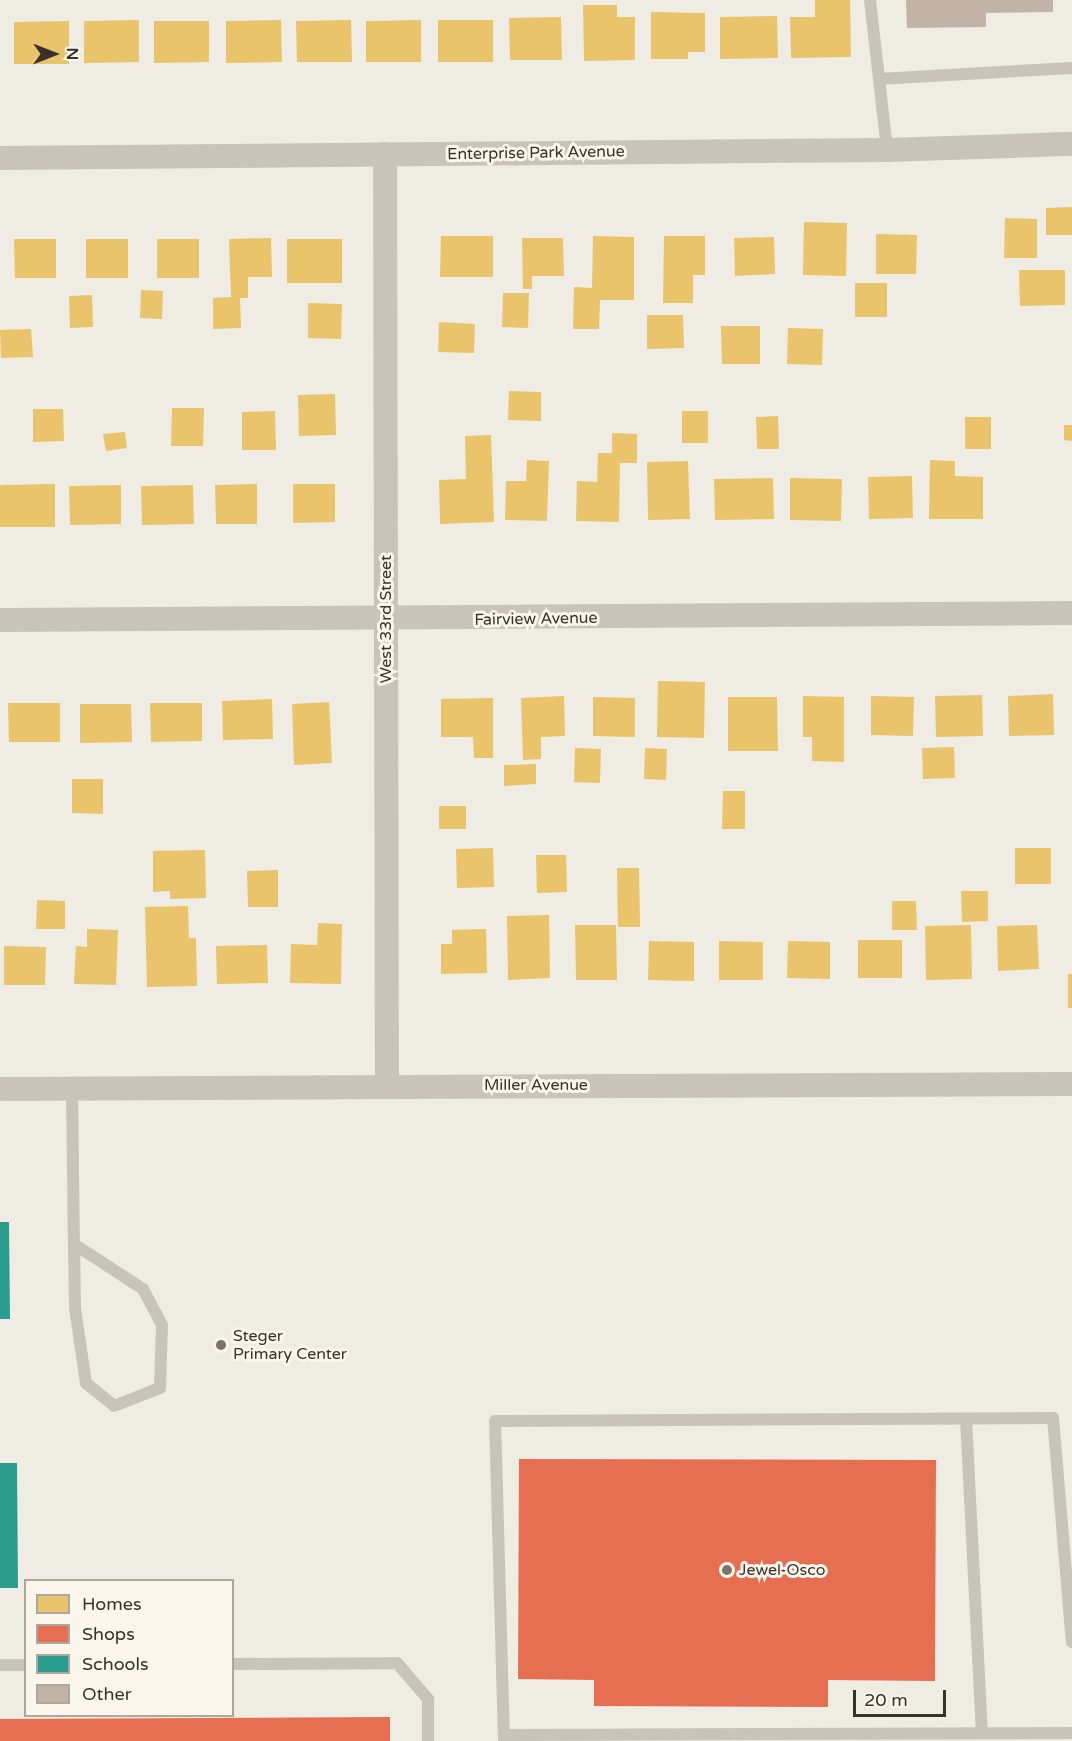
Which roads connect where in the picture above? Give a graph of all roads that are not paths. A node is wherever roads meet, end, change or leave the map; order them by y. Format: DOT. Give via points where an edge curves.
graph roads {
  1 [pos="870,0"];
  2 [pos="1072,68"];
  3 [pos="879,79"];
  4 [pos="1072,144"];
  5 [pos="887,150"];
  6 [pos="385,154"];
  7 [pos="0,158"];
  8 [pos="1072,613"];
  9 [pos="0,620"];
  10 [pos="386,620"];
  11 [pos="1072,1084"];
  12 [pos="387,1085"];
  13 [pos="72,1088"];
  14 [pos="0,1089"];
  15 [pos="74,1244"];
  16 [pos="966,1419"];
  17 [pos="1072,1642"];
  18 [pos="234,1664"];
  19 [pos="0,1665"];
  20 [pos="24,1665"];
  21 [pos="982,1733"];
  22 [pos="1072,1733"];
  23 [pos="860,1737"];
  24 [pos="942,1737"];
  25 [pos="1022,1737"];
  26 [pos="504,1738"];
  27 [pos="590,1738"];
  28 [pos="686,1738"];
  29 [pos="772,1738"];
  30 [pos="428,1741"];
  1 -- 3 [label="lane"];
  2 -- 3 [label="lane"];
  3 -- 5 [label="lane"];
  4 -- 5 [label="street, Enterprise Park Avenue"];
  5 -- 6 [label="street, Enterprise Park Avenue"];
  6 -- 7 [label="street, Enterprise Park Avenue"];
  6 -- 10 [label="street, West 33rd Street"];
  8 -- 10 [label="street, Fairview Avenue"];
  9 -- 10 [label="street, Fairview Avenue"];
  10 -- 12 [label="street, West 33rd Street"];
  11 -- 12 [label="street, Miller Avenue"];
  12 -- 13 [label="street, Miller Avenue"];
  13 -- 14 [label="street, Miller Avenue"];
  13 -- 15 [label="lane"];
  15 -- 15 [label="lane" via="75,1308 86,1383 114,1406 160,1388 162,1325 143,1289"];
  16 -- 17 [label="lane" via="1053,1418"];
  16 -- 21 [label="lane"];
  16 -- 26 [label="lane" via="495,1421"];
  18 -- 30 [label="lane" via="397,1663 428,1698"];
  19 -- 20 [label="lane"];
  21 -- 24 [label="lane"];
  21 -- 25 [label="lane"];
  22 -- 25 [label="lane"];
  23 -- 24 [label="lane"];
  23 -- 29 [label="lane"];
  26 -- 27 [label="lane"];
  27 -- 28 [label="lane"];
  28 -- 29 [label="lane"];
}
